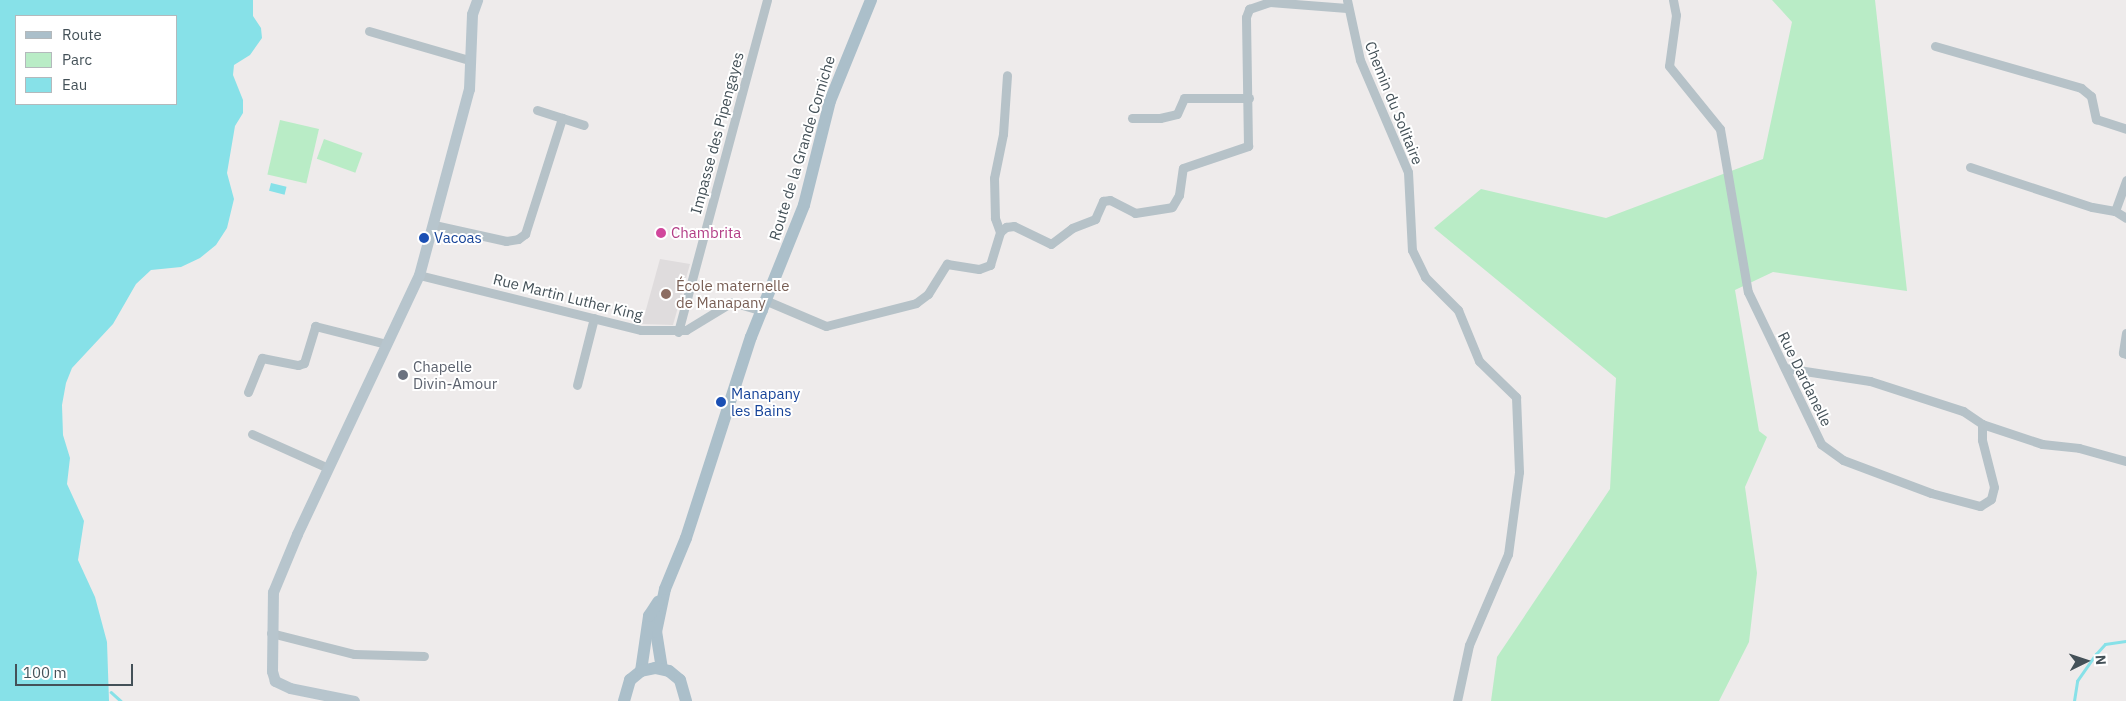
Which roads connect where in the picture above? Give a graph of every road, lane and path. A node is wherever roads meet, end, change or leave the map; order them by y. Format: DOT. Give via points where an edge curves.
graph roads {
  1 [pos="477,0"];
  2 [pos="767,0"];
  3 [pos="871,0"];
  4 [pos="1673,0"];
  5 [pos="1347,4"];
  6 [pos="370,31"];
  7 [pos="1935,46"];
  8 [pos="469,60"];
  9 [pos="1007,75"];
  10 [pos="1249,98"];
  11 [pos="537,110"];
  12 [pos="562,118"];
  13 [pos="1132,118"];
  14 [pos="584,125"];
  15 [pos="2126,130"];
  16 [pos="1970,167"];
  17 [pos="2126,180"];
  18 [pos="2115,211"];
  19 [pos="2126,218"];
  20 [pos="434,225"];
  21 [pos="1000,232"];
  22 [pos="419,275"];
  23 [pos="765,306"];
  24 [pos="594,318"];
  25 [pos="678,332"];
  26 [pos="2126,333"];
  27 [pos="386,344"];
  28 [pos="2126,354"];
  29 [pos="1785,368"];
  30 [pos="577,385"];
  31 [pos="248,392"];
  32 [pos="1982,424"];
  33 [pos="252,434"];
  34 [pos="2126,461"];
  35 [pos="328,468"];
  36 [pos="665,589"];
  37 [pos="271,633"];
  38 [pos="424,656"];
  39 [pos="662,669"];
  40 [pos="641,671"];
  41 [pos="354,701"];
  42 [pos="624,701"];
  43 [pos="686,701"];
  44 [pos="1457,701"];
  1 -- 8 [label="street" via="472,14"];
  2 -- 25 [label="street, Impasse des Pipengayes"];
  3 -- 23 [label="main road, Route de la Grande Corniche" via="830,101 804,205"];
  4 -- 29 [label="street, Rue Dardanelle" via="1676,15 1669,66 1720,130 1748,292"];
  5 -- 10 [label="street" via="1269,2 1249,8 1246,17"];
  5 -- 44 [label="street, Chemin du Solitaire" via="1360,60 1408,172 1412,250 1425,277 1462,315 1479,361 1516,398 1519,462 1508,554 1469,645"];
  6 -- 8 [label="street"];
  7 -- 15 [label="street" via="2081,88 2090,96 2096,119"];
  8 -- 20 [label="street" via="469,88"];
  9 -- 21 [label="street" via="1003,134 994,178 995,218"];
  10 -- 13 [label="street" via="1184,98 1176,114 1160,118"];
  10 -- 21 [label="street" via="1248,146 1183,168 1179,195 1172,207 1135,213 1110,200 1103,201 1095,219 1072,228 1051,244 1014,226"];
  11 -- 12 [label="street"];
  12 -- 14 [label="street"];
  12 -- 20 [label="street" via="525,234 518,239 506,240"];
  16 -- 18 [label="street"];
  17 -- 18 [label="street"];
  18 -- 19 [label="street"];
  20 -- 22 [label="street"];
  21 -- 23 [label="street" via="990,265 979,269 947,264 928,294 916,304 826,326"];
  22 -- 24 [label="street, Rue Martin Luther King"];
  22 -- 27 [label="street"];
  23 -- 25 [label="street" via="732,302"];
  23 -- 36 [label="main road, Route de la Grande Corniche" via="751,337 686,538"];
  24 -- 25 [label="street, Rue Martin Luther King" via="641,330"];
  24 -- 30 [label="street"];
  26 -- 28 [label="street" via="2122,353"];
  27 -- 31 [label="street" via="315,326 304,363 298,365 262,358"];
  27 -- 35 [label="street"];
  29 -- 32 [label="street" via="1870,381 1963,411"];
  29 -- 32 [label="street, Rue Dardanelle" via="1821,444 1843,460 1931,493 1980,506 1991,499 1994,487 1982,440"];
  32 -- 34 [label="street" via="2042,444 2079,448"];
  33 -- 35 [label="street"];
  35 -- 37 [label="street" via="273,592"];
  36 -- 39 [label="main road, Route de la Grande Corniche" via="656,632"];
  36 -- 40 [label="main road, Route de la Grande Corniche" via="649,616"];
  37 -- 38 [label="street" via="354,654"];
  37 -- 41 [label="street" via="275,681 290,688"];
  39 -- 40 [label="main road"];
  39 -- 43 [label="main road" via="680,680"];
  40 -- 42 [label="main road" via="627,686"];
}
